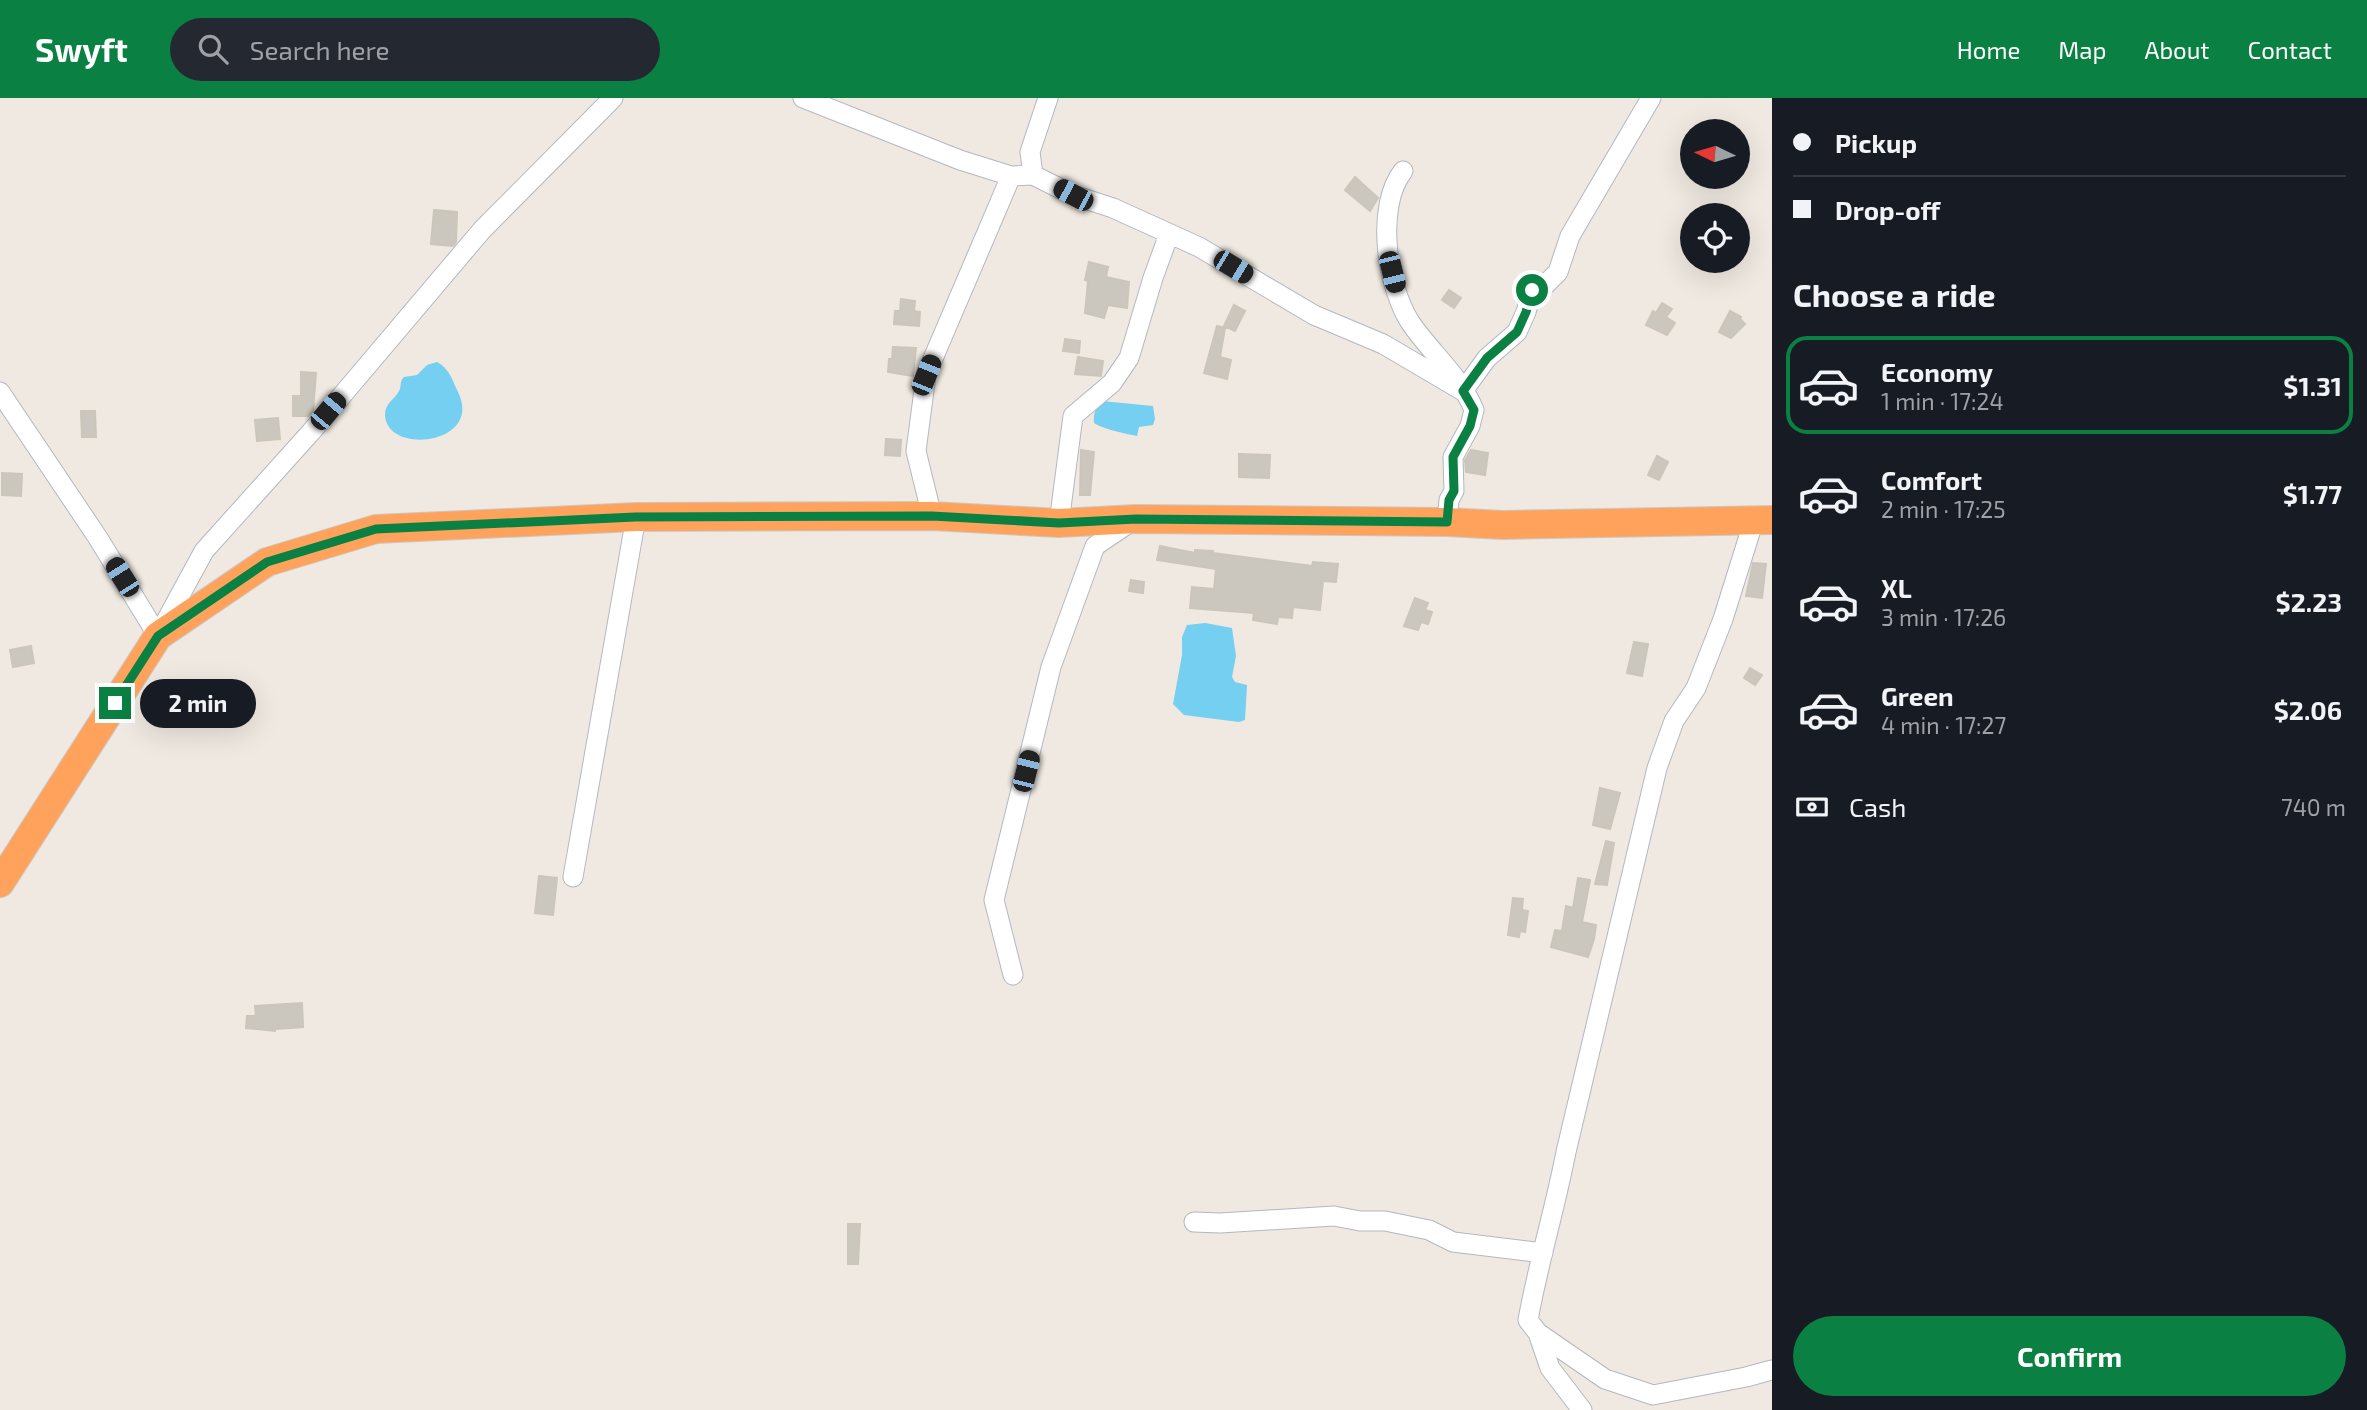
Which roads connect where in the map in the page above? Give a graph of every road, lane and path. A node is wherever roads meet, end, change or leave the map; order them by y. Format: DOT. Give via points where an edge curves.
graph roads {
  1 [pos="613,98"];
  2 [pos="803,98"];
  3 [pos="1048,98"];
  4 [pos="1651,98"];
  5 [pos="1403,171"];
  6 [pos="1034,175"];
  7 [pos="1011,176"];
  8 [pos="1169,234"];
  9 [pos="1463,391"];
  10 [pos="0,393"];
  11 [pos="932,516"];
  12 [pos="635,517"];
  13 [pos="1136,519"];
  14 [pos="1763,520"];
  15 [pos="1447,522"];
  16 [pos="1059,523"];
  17 [pos="158,636"];
  18 [pos="573,877"];
  19 [pos="0,883"];
  20 [pos="1013,975"];
  21 [pos="1194,1222"];
  22 [pos="1543,1253"];
  23 [pos="1538,1333"];
  24 [pos="1772,1370"];
  25 [pos="1582,1410"];
  1 -- 17 [label="street" via="482,230 312,432 204,551"];
  2 -- 7 [label="street"];
  3 -- 6 [label="street" via="1031,152"];
  4 -- 9 [label="street" via="1570,236 1558,272 1543,287 1532,290 1517,332 1487,358"];
  5 -- 9 [label="street" via="1390,197 1387,228 1396,289 1409,320"];
  6 -- 7 [label="street"];
  6 -- 8 [label="street"];
  7 -- 11 [label="street" via="926,375 916,451"];
  8 -- 9 [label="street" via="1314,315 1383,344"];
  8 -- 16 [label="street" via="1129,358 1112,383 1073,416"];
  9 -- 15 [label="street" via="1474,410 1453,457 1454,491"];
  10 -- 17 [label="street"];
  11 -- 12 [label="highway"];
  11 -- 16 [label="highway"];
  12 -- 17 [label="highway" via="376,529 267,562"];
  12 -- 18 [label="street"];
  13 -- 15 [label="highway"];
  13 -- 16 [label="highway"];
  13 -- 20 [label="street" via="1095,546 1051,667 993,900"];
  14 -- 15 [label="highway"];
  14 -- 22 [label="street" via="1696,688 1674,721 1657,768"];
  17 -- 19 [label="highway"];
  21 -- 22 [label="street" via="1334,1216 1429,1230 1453,1242"];
  22 -- 23 [label="street" via="1528,1320"];
  23 -- 24 [label="street" via="1605,1379 1653,1395"];
  23 -- 25 [label="street" via="1550,1368"];
}
